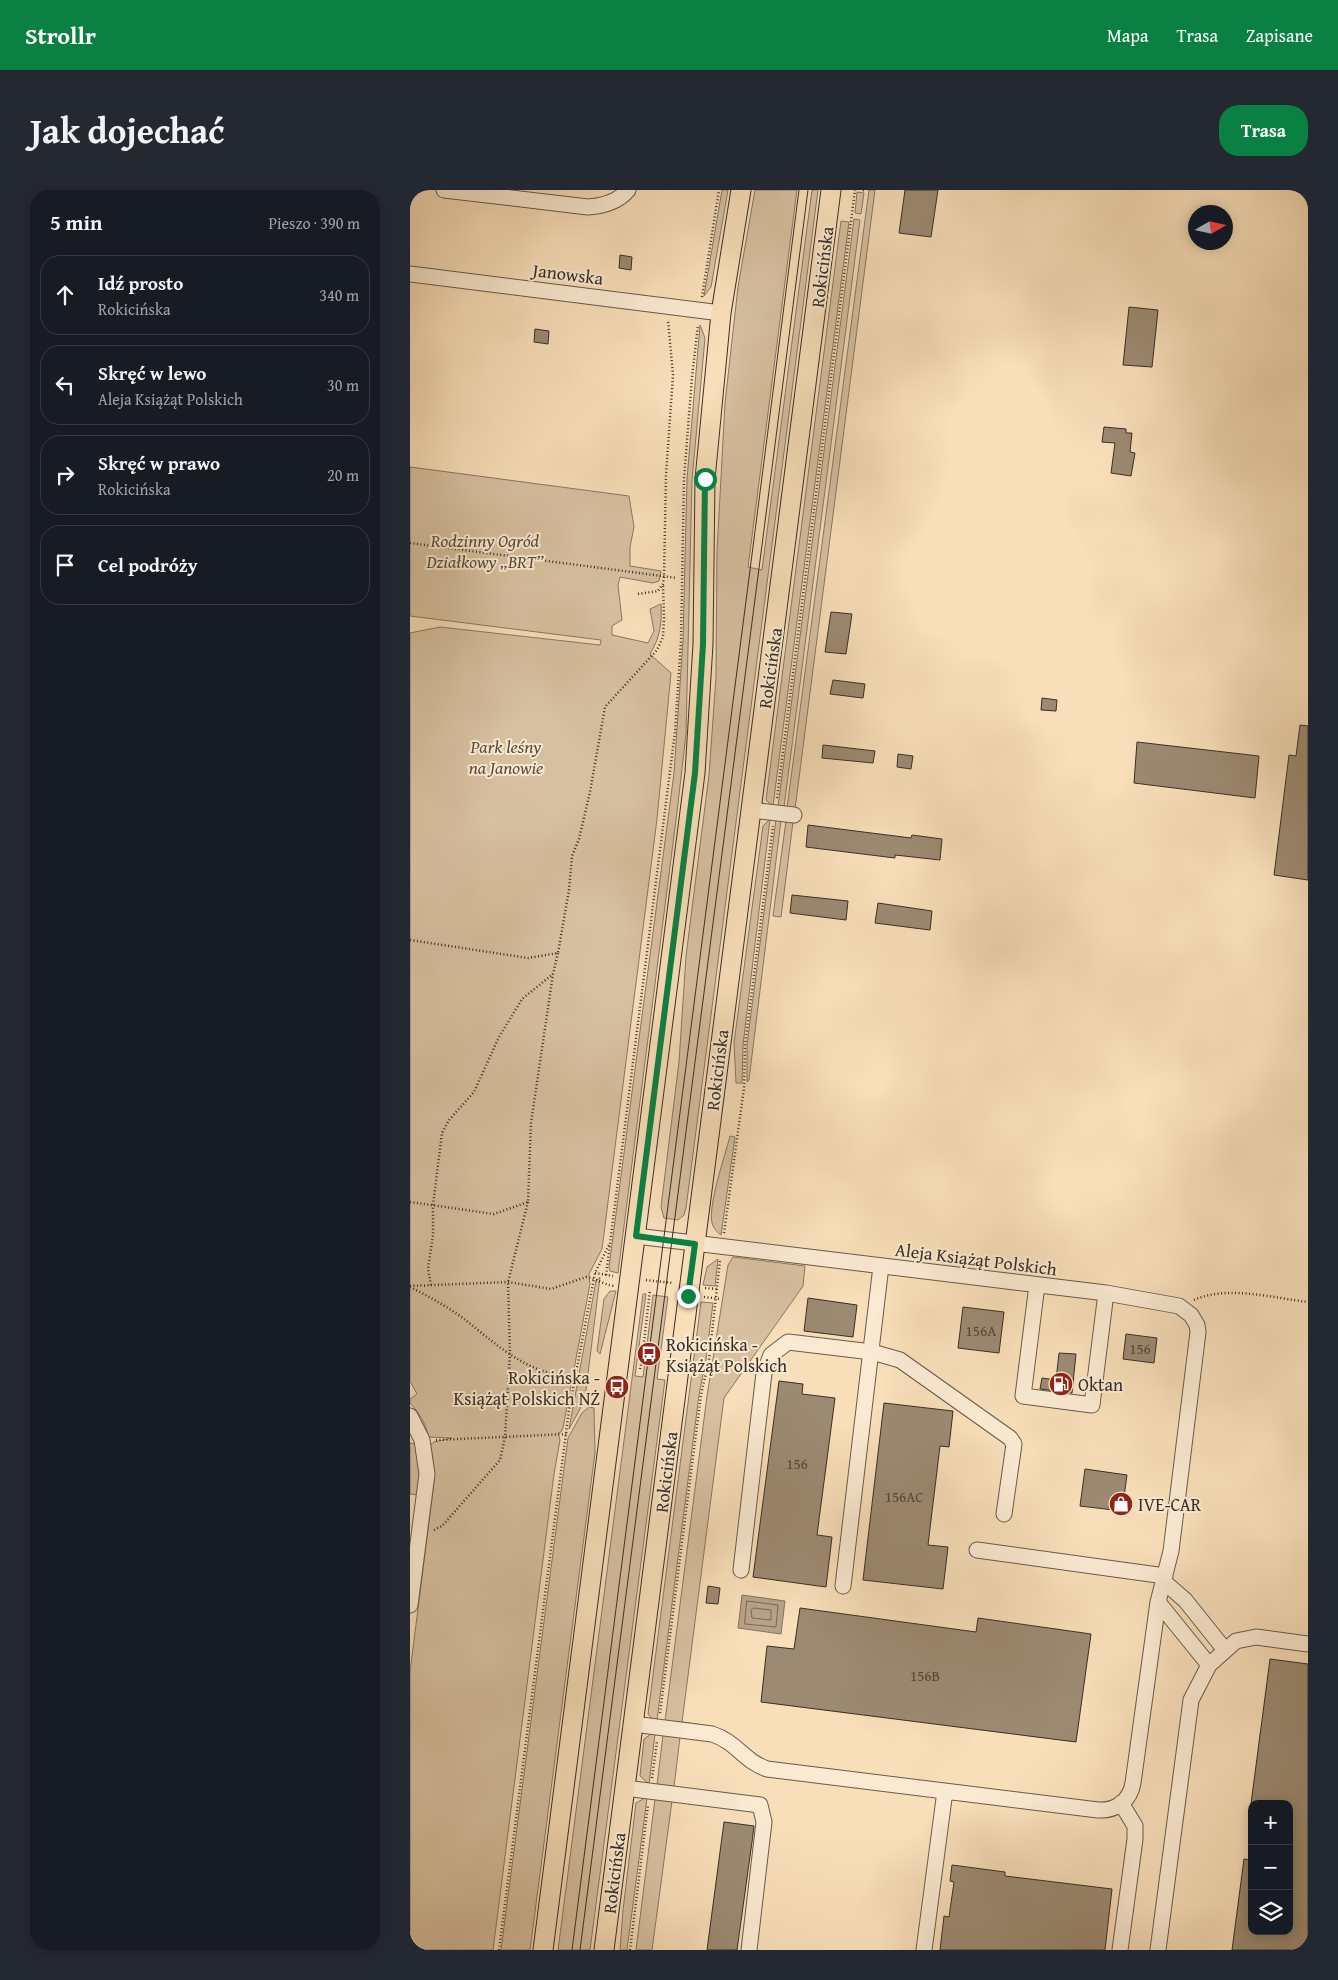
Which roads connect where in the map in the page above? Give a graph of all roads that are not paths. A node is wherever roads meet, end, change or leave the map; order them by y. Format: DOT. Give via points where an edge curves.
graph roads {
  1 [pos="444,190"];
  2 [pos="628,190"];
  3 [pos="741,190"];
  4 [pos="831,190"];
  5 [pos="410,274"];
  6 [pos="721,312"];
  7 [pos="751,810"];
  8 [pos="794,815"];
  9 [pos="636,1236"];
  10 [pos="695,1244"];
  11 [pos="881,1266"];
  12 [pos="1037,1285"];
  13 [pos="1106,1294"];
  14 [pos="872,1352"];
  15 [pos="410,1416"];
  16 [pos="1004,1514"];
  17 [pos="977,1550"];
  18 [pos="741,1570"];
  19 [pos="1164,1578"];
  20 [pos="843,1586"];
  21 [pos="1158,1602"];
  22 [pos="410,1603"];
  23 [pos="1308,1644"];
  24 [pos="1225,1650"];
  25 [pos="1210,1665"];
  26 [pos="633,1724"];
  27 [pos="625,1788"];
  28 [pos="945,1790"];
  29 [pos="1121,1804"];
  30 [pos="543,1950"];
  31 [pos="604,1950"];
  32 [pos="749,1950"];
  33 [pos="924,1950"];
  34 [pos="1120,1950"];
  35 [pos="1158,1950"];
  1 -- 2 [label="street" via="588,208 615,201"];
  3 -- 6 [label="main road"];
  4 -- 7 [label="main road, Rokicińska"];
  5 -- 6 [label="street, Janowska"];
  6 -- 9 [label="main road" via="705,479 703,644 695,773"];
  7 -- 8 [label="street"];
  7 -- 10 [label="main road, Rokicińska"];
  9 -- 10 [label="street, Aleja Książąt Polskich"];
  9 -- 30 [label="main road"];
  10 -- 11 [label="street, Aleja Książąt Polskich"];
  10 -- 26 [label="main road, Rokicińska"];
  11 -- 12 [label="street, Aleja Książąt Polskich"];
  11 -- 14 [label="street"];
  12 -- 13 [label="street, Aleja Książąt Polskich"];
  12 -- 13 [label="street" via="1023,1396 1092,1405"];
  13 -- 19 [label="street, Aleja Książąt Polskich" via="1179,1306 1197,1324 1171,1551"];
  14 -- 16 [label="street" via="900,1360 1010,1438 1014,1444"];
  14 -- 18 [label="street" via="788,1342 771,1355 764,1373"];
  14 -- 20 [label="street"];
  15 -- 22 [label="street" via="422,1440 427,1484"];
  17 -- 19 [label="street"];
  19 -- 21 [label="street"];
  19 -- 24 [label="street"];
  21 -- 25 [label="street"];
  21 -- 29 [label="street" via="1133,1783 1129,1796"];
  23 -- 24 [label="street" via="1256,1637 1236,1641"];
  24 -- 25 [label="street"];
  25 -- 35 [label="street" via="1191,1700"];
  26 -- 27 [label="main road, Rokicińska"];
  26 -- 28 [label="street" via="724,1738 748,1760 767,1769"];
  27 -- 31 [label="main road, Rokicińska"];
  27 -- 32 [label="street" via="760,1805 764,1822"];
  28 -- 29 [label="street" via="1098,1810"];
  28 -- 33 [label="street"];
  29 -- 34 [label="street" via="1135,1826 1135,1839"];
}
